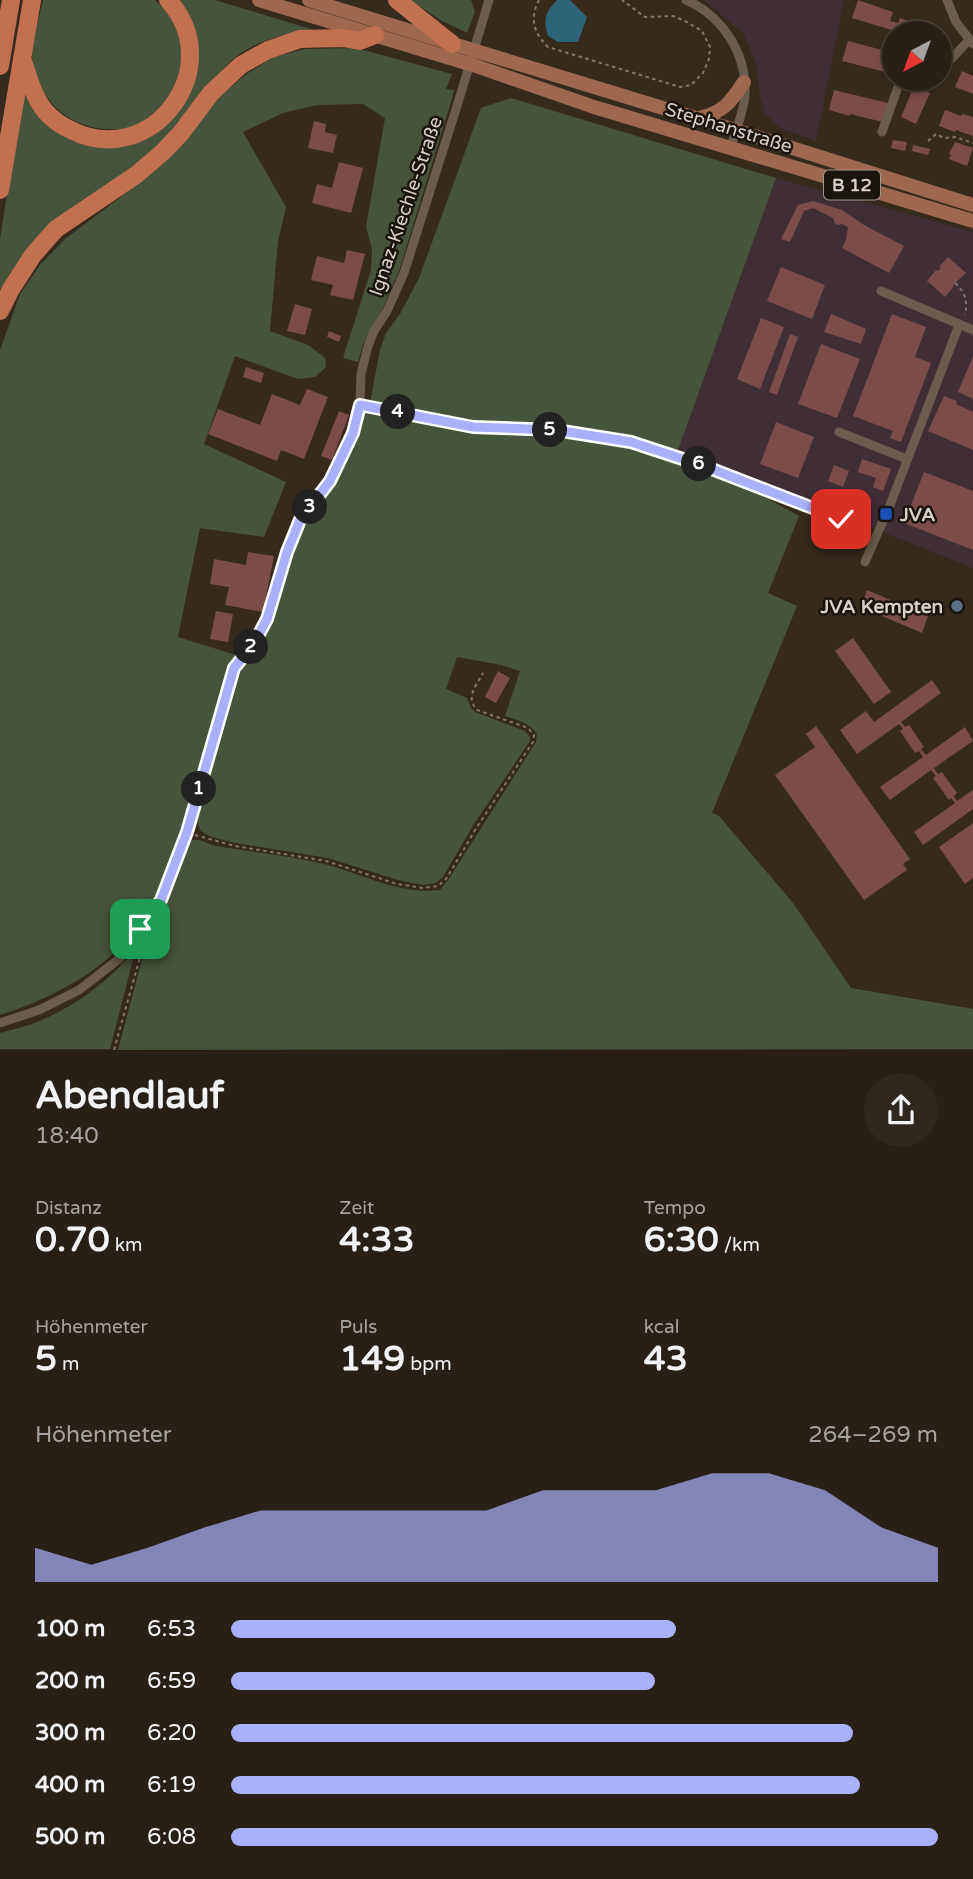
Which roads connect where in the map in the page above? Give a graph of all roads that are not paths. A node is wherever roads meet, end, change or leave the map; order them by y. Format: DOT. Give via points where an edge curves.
graph roads {
  1 [pos="11,0"];
  2 [pos="32,0"];
  3 [pos="168,0"];
  4 [pos="259,0"];
  5 [pos="309,0"];
  6 [pos="397,0"];
  7 [pos="489,0"];
  8 [pos="686,0"];
  9 [pos="947,0"];
  10 [pos="375,35"];
  11 [pos="971,42"];
  12 [pos="453,44"];
  13 [pos="22,58"];
  14 [pos="952,60"];
  15 [pos="0,66"];
  16 [pos="744,82"];
  17 [pos="898,91"];
  18 [pos="698,119"];
  19 [pos="735,130"];
  20 [pos="882,132"];
  21 [pos="731,147"];
  22 [pos="0,190"];
  23 [pos="973,205"];
  24 [pos="973,221"];
  25 [pos="881,291"];
  26 [pos="0,311"];
  27 [pos="961,326"];
  28 [pos="973,330"];
  29 [pos="839,432"];
  30 [pos="908,459"];
  31 [pos="865,562"];
  32 [pos="0,1023"];
  1 -- 15 [label="highway"];
  2 -- 13 [label="highway"];
  3 -- 13 [label="highway" via="189,36 191,62 185,85 161,119 127,137 83,136 62,126 37,100"];
  4 -- 10 [label="main road, B 12"];
  5 -- 12 [label="main road, B 12"];
  6 -- 12 [label="highway"];
  7 -- 32 [label="street, Ignaz-Kiechle-Straße" via="404,273 368,346 353,433 330,481 300,520 267,619 234,668 187,832 161,900 119,959 79,990"];
  8 -- 16 [label="street" via="715,19 731,37 743,65"];
  9 -- 11 [label="street"];
  10 -- 21 [label="main road, Stephanstraße / B 12"];
  10 -- 26 [label="highway" via="360,41 300,39 241,65 211,93 163,152 56,229 33,255"];
  11 -- 14 [label="street"];
  12 -- 18 [label="main road, Stephanstraße / B 12"];
  13 -- 22 [label="highway"];
  16 -- 18 [label="main road" via="728,105"];
  16 -- 19 [label="street" via="745,96"];
  17 -- 20 [label="street"];
  18 -- 19 [label="main road, Stephanstraße / B 12"];
  19 -- 21 [label="street"];
  19 -- 23 [label="main road, Stephanstraße / B 12"];
  21 -- 24 [label="main road, Stephanstraße / B 12"];
  25 -- 27 [label="street"];
  27 -- 28 [label="street"];
  27 -- 30 [label="street"];
  29 -- 30 [label="street"];
  30 -- 31 [label="street"];
}
